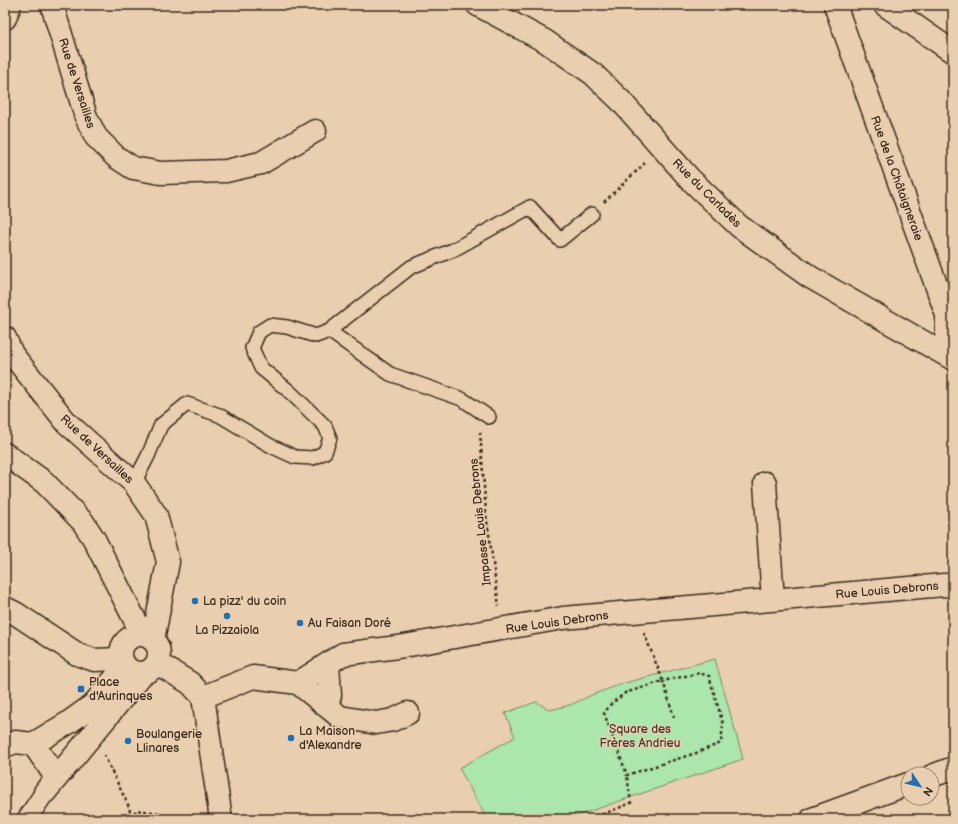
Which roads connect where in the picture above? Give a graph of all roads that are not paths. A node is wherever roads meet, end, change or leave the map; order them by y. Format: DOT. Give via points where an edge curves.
graph roads {
  1 [pos="10,5"];
  2 [pos="52,5"];
  3 [pos="478,5"];
  4 [pos="835,5"];
  5 [pos="892,7"];
  6 [pos="5,18"];
  7 [pos="953,52"];
  8 [pos="315,131"];
  9 [pos="592,214"];
  10 [pos="329,331"];
  11 [pos="5,338"];
  12 [pos="947,356"];
  13 [pos="489,417"];
  14 [pos="5,454"];
  15 [pos="134,483"];
  16 [pos="765,483"];
  17 [pos="953,586"];
  18 [pos="773,600"];
  19 [pos="5,608"];
  20 [pos="148,637"];
  21 [pos="335,659"];
  22 [pos="136,665"];
  23 [pos="298,683"];
  24 [pos="203,697"];
  25 [pos="324,704"];
  26 [pos="408,713"];
  27 [pos="33,744"];
  28 [pos="5,746"];
  29 [pos="953,768"];
  30 [pos="940,773"];
  31 [pos="51,785"];
  32 [pos="900,787"];
  33 [pos="27,819"];
  34 [pos="221,819"];
  35 [pos="812,819"];
  1 -- 6 [label="street"];
  2 -- 8 [label="street, Rue de Versailles" via="86,117 96,137 116,157 133,168 160,173 226,171 261,163"];
  3 -- 12 [label="street, Rue du Carladès" via="545,41 593,74 620,100 690,179 739,226 810,278"];
  4 -- 12 [label="street, Rue de la Châtaigneraie" via="947,315"];
  5 -- 7 [label="street"];
  9 -- 10 [label="lane" via="560,240 530,207 453,250 411,267"];
  10 -- 13 [label="lane" via="390,374 462,399"];
  10 -- 15 [label="lane" via="316,336 287,327 270,325 259,332 252,348 261,368 325,426 330,438 325,452 313,458 295,457 219,415 187,404 160,425"];
  11 -- 15 [label="street, Rue de Versailles" via="12,354 67,423"];
  14 -- 20 [label="street" via="44,482 83,522"];
  15 -- 20 [label="street, Rue de Versailles" via="156,515 168,562"];
  16 -- 18 [label="street"];
  17 -- 18 [label="street, Rue Louis Debrons"];
  18 -- 21 [label="street, Rue Louis Debrons" via="563,618"];
  19 -- 22 [label="street" via="77,654 94,660"];
  20 -- 22 [label="street" via="157,645 159,657"];
  20 -- 22 [label="street" via="135,635 122,647"];
  21 -- 23 [label="street"];
  21 -- 25 [label="street" via="330,696"];
  22 -- 24 [label="street" via="190,683"];
  22 -- 27 [label="street" via="93,705"];
  22 -- 31 [label="street" via="93,734"];
  23 -- 24 [label="street" via="252,677"];
  23 -- 25 [label="street"];
  24 -- 34 [label="street"];
  25 -- 26 [label="street" via="340,717 376,723 393,720"];
  27 -- 28 [label="street" via="15,742"];
  27 -- 31 [label="street"];
  29 -- 30 [label="street"];
  31 -- 33 [label="street"];
  32 -- 35 [label="street"];
}
